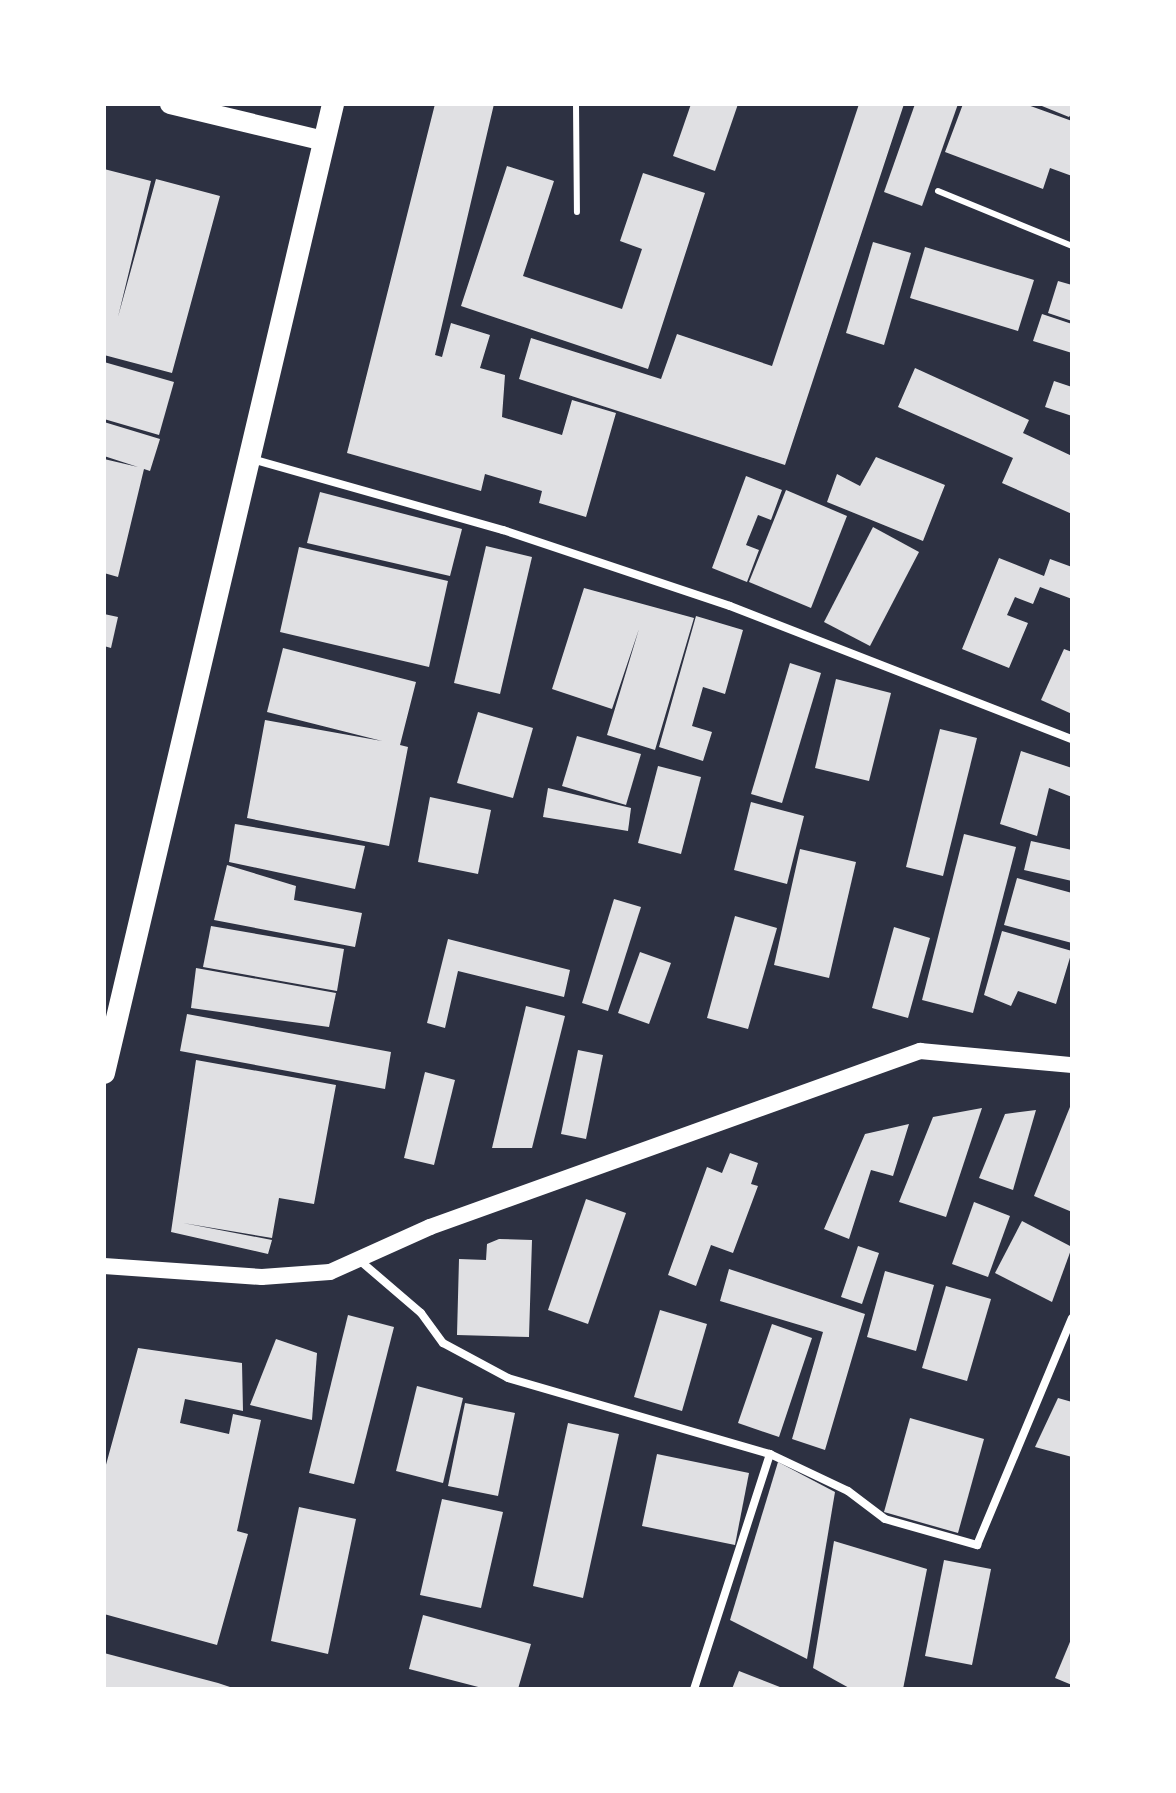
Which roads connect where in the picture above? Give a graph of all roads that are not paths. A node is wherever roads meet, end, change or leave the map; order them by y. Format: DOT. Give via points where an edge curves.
graph roads {
  1 [pos="170,104"];
  2 [pos="333,104"];
  3 [pos="576,104"];
  4 [pos="324,141"];
  5 [pos="938,191"];
  6 [pos="577,212"];
  7 [pos="1072,246"];
  8 [pos="250,459"];
  9 [pos="1072,739"];
  10 [pos="1072,1065"];
  11 [pos="104,1073"];
  12 [pos="358,1259"];
  13 [pos="104,1266"];
  14 [pos="1072,1318"];
  15 [pos="770,1454"];
  16 [pos="694,1689"];
  1 -- 4 [label="main road"];
  2 -- 4 [label="highway"];
  3 -- 6 [label="lane"];
  4 -- 8 [label="highway"];
  5 -- 7 [label="lane"];
  8 -- 9 [label="street" via="503,530 715,601"];
  8 -- 11 [label="highway"];
  10 -- 12 [label="main road" via="920,1051 646,1145"];
  12 -- 13 [label="main road" via="330,1272 262,1277"];
  12 -- 15 [label="street" via="421,1313 443,1343 508,1378"];
  14 -- 15 [label="street" via="977,1545 885,1519 848,1491"];
  15 -- 16 [label="street"];
}
